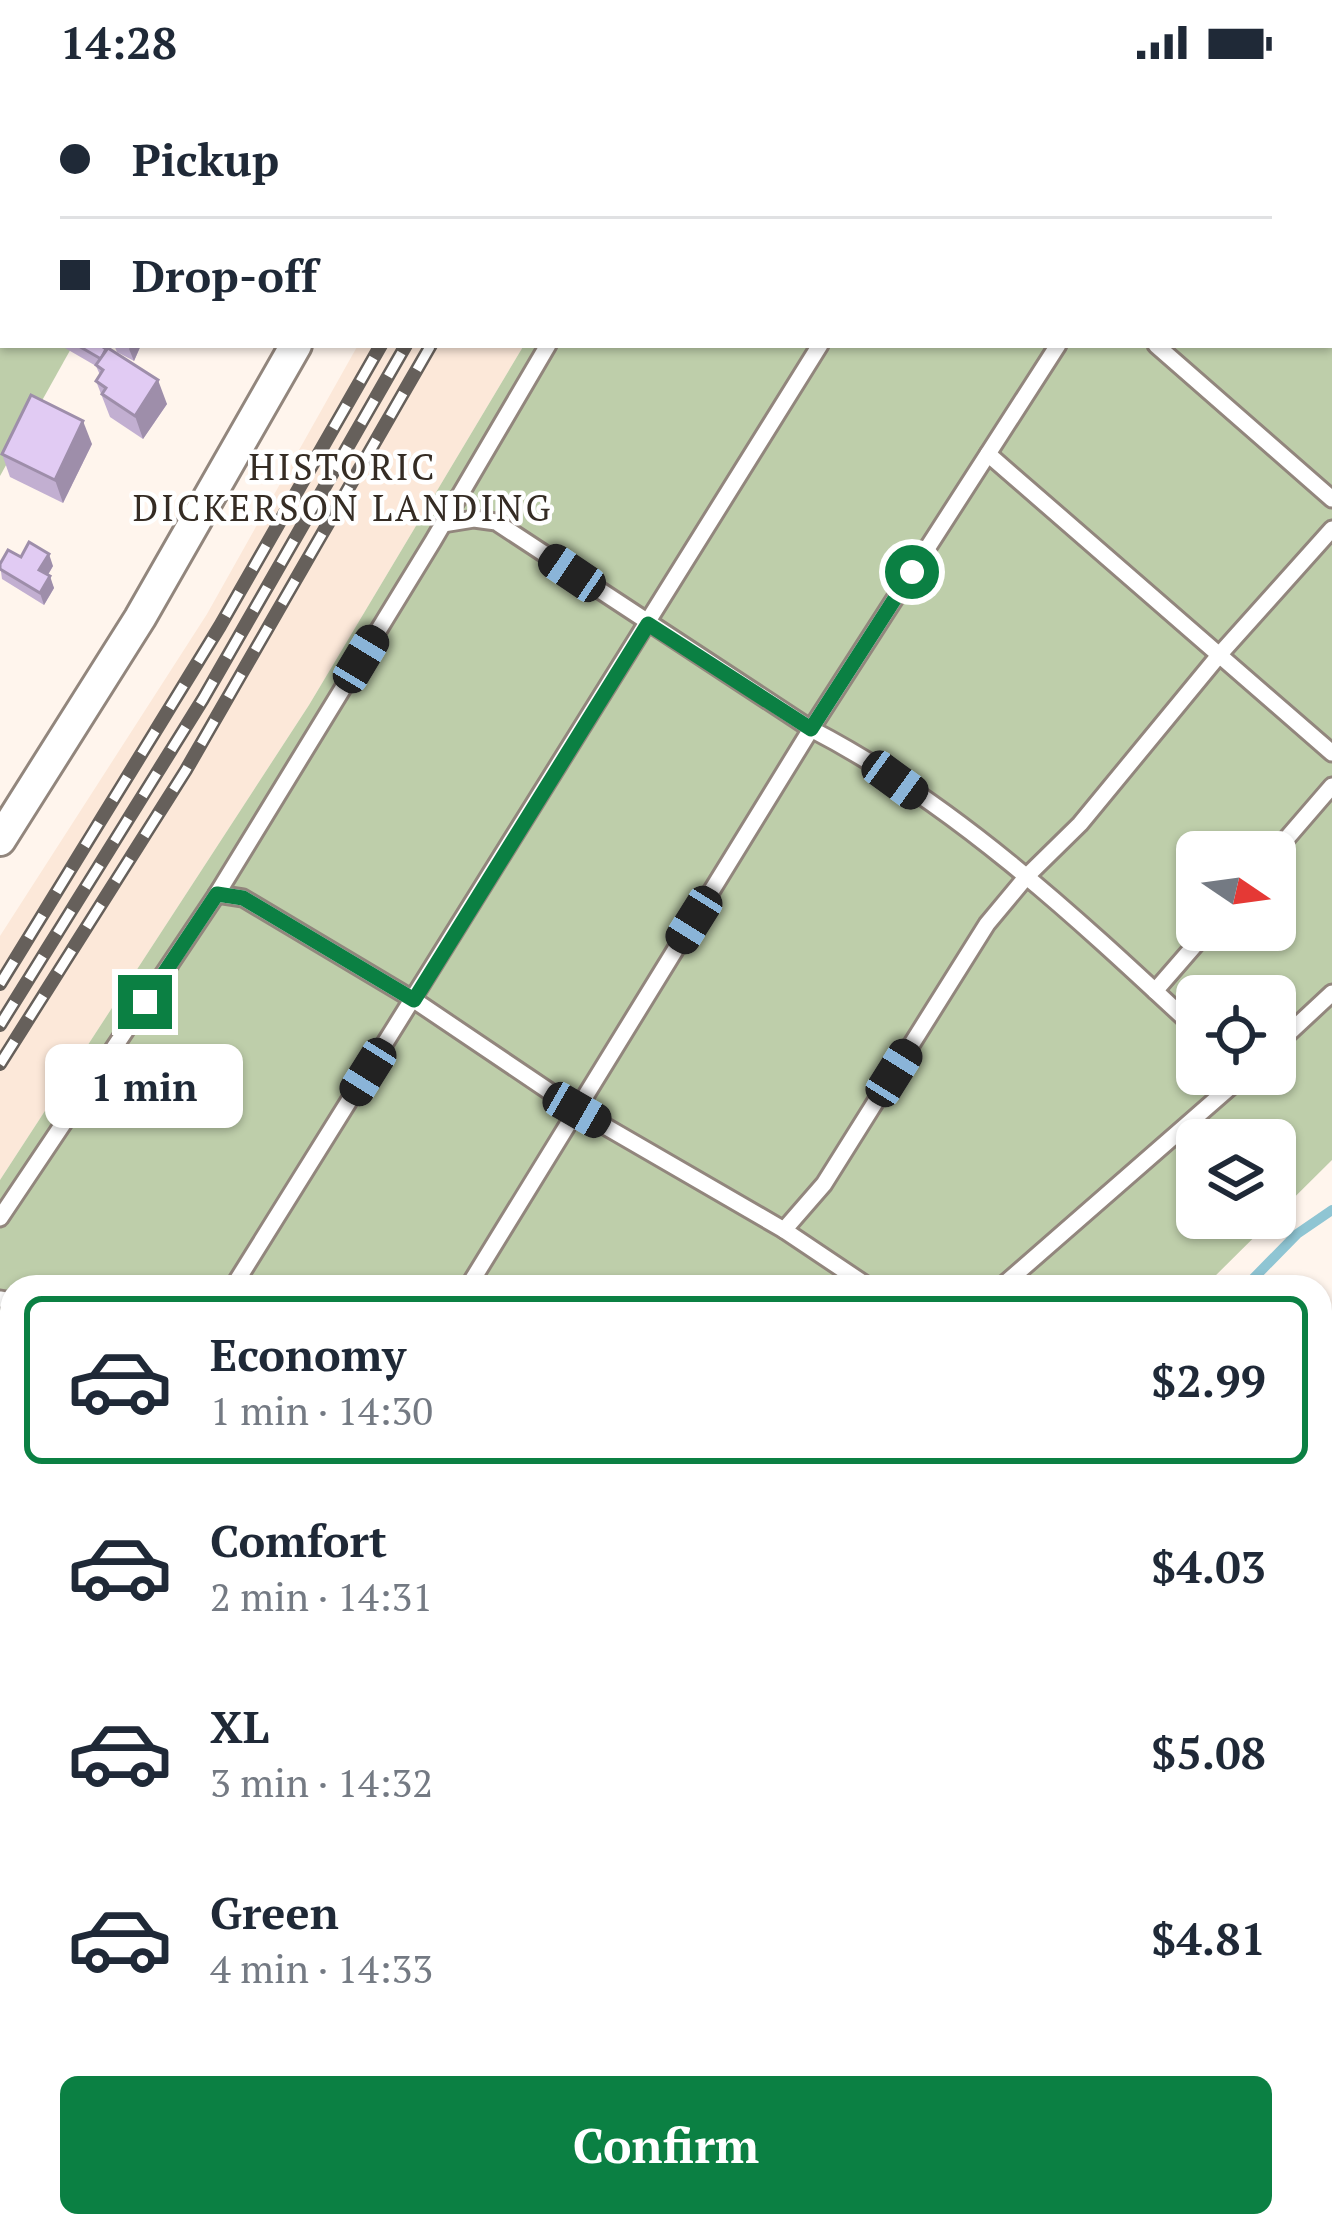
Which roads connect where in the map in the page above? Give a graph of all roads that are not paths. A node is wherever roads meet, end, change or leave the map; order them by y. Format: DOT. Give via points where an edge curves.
graph roads {
  1 [pos="294,348"];
  2 [pos="546,348"];
  3 [pos="818,348"];
  4 [pos="1056,348"];
  5 [pos="1159,348"];
  6 [pos="988,454"];
  7 [pos="1332,499"];
  8 [pos="443,524"];
  9 [pos="1332,529"];
  10 [pos="648,624"];
  11 [pos="1220,654"];
  12 [pos="811,729"];
  13 [pos="1332,753"];
  14 [pos="1332,786"];
  15 [pos="1293,831"];
  16 [pos="0,840"];
  17 [pos="1027,876"];
  18 [pos="217,894"];
  19 [pos="1190,951"];
  20 [pos="1155,991"];
  21 [pos="1332,992"];
  22 [pos="414,1000"];
  23 [pos="1176,1010"];
  24 [pos="1296,1026"];
  25 [pos="1218,1095"];
  26 [pos="577,1110"];
  27 [pos="0,1218"];
  28 [pos="784,1230"];
  29 [pos="241,1275"];
  30 [pos="475,1275"];
  31 [pos="851,1275"];
  32 [pos="1015,1275"];
  1 -- 16 [label="street" via="140,618"];
  2 -- 8 [label="lane"];
  3 -- 10 [label="lane"];
  4 -- 6 [label="lane"];
  5 -- 7 [label="lane"];
  6 -- 11 [label="lane"];
  6 -- 12 [label="lane"];
  8 -- 10 [label="lane" via="496,522"];
  8 -- 18 [label="lane"];
  9 -- 11 [label="lane"];
  10 -- 12 [label="lane"];
  10 -- 22 [label="lane"];
  11 -- 13 [label="lane"];
  11 -- 17 [label="lane"];
  12 -- 17 [label="lane" via="862,756"];
  12 -- 26 [label="lane"];
  14 -- 15 [label="lane"];
  17 -- 20 [label="lane"];
  17 -- 28 [label="lane" via="987,924 824,1184"];
  18 -- 22 [label="lane" via="243,898"];
  18 -- 27 [label="lane"];
  19 -- 20 [label="lane"];
  20 -- 23 [label="lane"];
  21 -- 24 [label="lane"];
  22 -- 26 [label="lane"];
  22 -- 29 [label="lane"];
  25 -- 32 [label="lane"];
  26 -- 28 [label="lane"];
  26 -- 30 [label="lane"];
  28 -- 31 [label="lane"];
}
